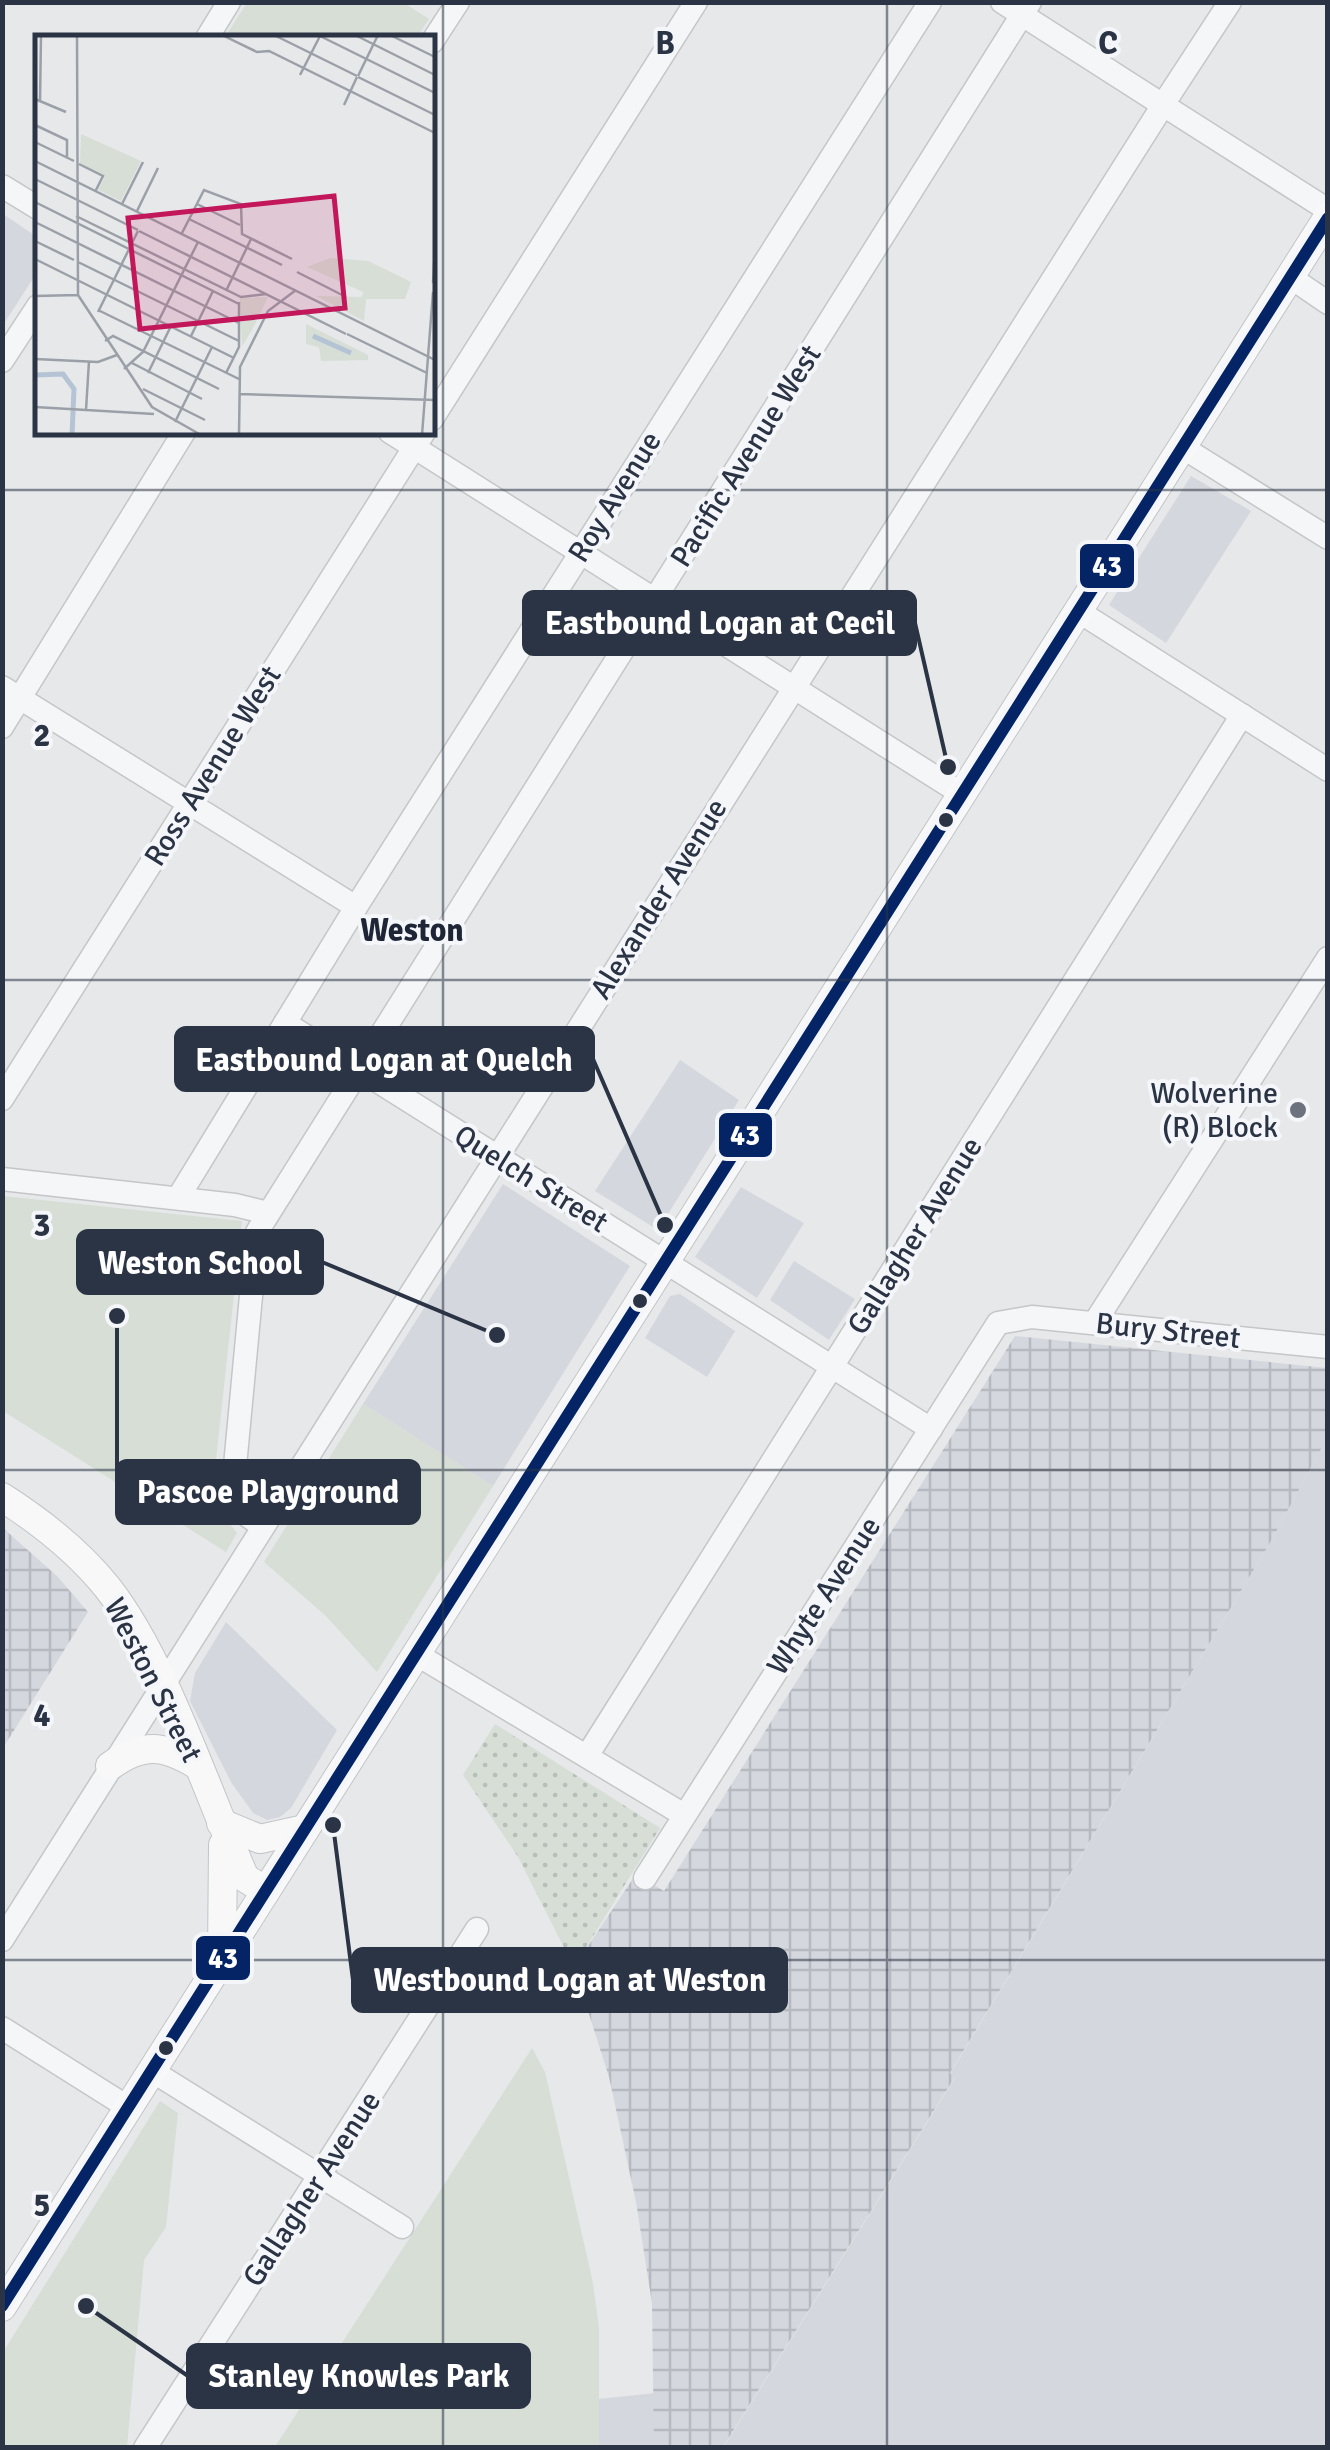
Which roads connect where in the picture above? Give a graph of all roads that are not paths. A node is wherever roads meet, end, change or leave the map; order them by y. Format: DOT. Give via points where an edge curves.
graph roads {
  1 [pos="228,2"];
  2 [pos="458,2"];
  3 [pos="696,2"];
  4 [pos="930,2"];
  5 [pos="1230,2"];
  6 [pos="1018,7"];
  7 [pos="208,35"];
  8 [pos="435,37"];
  9 [pos="1163,105"];
  10 [pos="2,186"];
  11 [pos="35,206"];
  12 [pos="1328,214"];
  13 [pos="1290,277"];
  14 [pos="1328,303"];
  15 [pos="35,311"];
  16 [pos="2,361"];
  17 [pos="435,415"];
  18 [pos="182,435"];
  19 [pos="420,441"];
  20 [pos="1182,447"];
  21 [pos="1328,538"];
  22 [pos="580,552"];
  23 [pos="656,600"];
  24 [pos="1078,611"];
  25 [pos="794,687"];
  26 [pos="12,692"];
  27 [pos="1242,715"];
  28 [pos="2,727"];
  29 [pos="1328,770"];
  30 [pos="962,794"];
  31 [pos="190,802"];
  32 [pos="356,907"];
  33 [pos="1328,958"];
  34 [pos="284,1023"];
  35 [pos="358,1071"];
  36 [pos="2,1099"];
  37 [pos="496,1157"];
  38 [pos="2,1179"];
  39 [pos="178,1198"];
  40 [pos="268,1213"];
  41 [pos="664,1262"];
  42 [pos="1008,1319"];
  43 [pos="1095,1322"];
  44 [pos="1328,1347"];
  45 [pos="832,1367"];
  46 [pos="932,1429"];
  47 [pos="2,1497"];
  48 [pos="262,1526"];
  49 [pos="416,1654"];
  50 [pos="162,1686"];
  51 [pos="587,1756"];
  52 [pos="196,1765"];
  53 [pos="110,1766"];
  54 [pos="684,1815"];
  55 [pos="221,1823"];
  56 [pos="304,1829"];
  57 [pos="644,1878"];
  58 [pos="266,1891"];
  59 [pos="477,1929"];
  60 [pos="2,1940"];
  61 [pos="222,1960"];
  62 [pos="2,2028"];
  63 [pos="152,2071"];
  64 [pos="129,2108"];
  65 [pos="322,2176"];
  66 [pos="402,2227"];
  67 [pos="2,2307"];
  68 [pos="146,2448"];
  1 -- 7 [label="street"];
  2 -- 8 [label="street"];
  3 -- 17 [label="street"];
  4 -- 22 [label="street, Roy Avenue"];
  5 -- 9 [label="street, Alexander Avenue"];
  6 -- 9 [label="street"];
  6 -- 23 [label="street, Pacific Avenue West"];
  9 -- 12 [label="street"];
  9 -- 25 [label="street, Alexander Avenue"];
  10 -- 11 [label="street"];
  12 -- 13 [label="main road"];
  13 -- 14 [label="street"];
  13 -- 20 [label="main road"];
  15 -- 16 [label="street"];
  18 -- 26 [label="street"];
  19 -- 22 [label="street"];
  19 -- 31 [label="street, Ross Avenue West"];
  20 -- 21 [label="street"];
  20 -- 24 [label="main road"];
  22 -- 23 [label="street"];
  22 -- 32 [label="street, Roy Avenue"];
  23 -- 25 [label="street"];
  23 -- 35 [label="street, Pacific Avenue West"];
  24 -- 27 [label="street"];
  24 -- 30 [label="main road"];
  25 -- 30 [label="street"];
  25 -- 37 [label="street, Alexander Avenue"];
  26 -- 28 [label="street"];
  26 -- 31 [label="street"];
  27 -- 29 [label="street"];
  27 -- 45 [label="street, Gallagher Avenue"];
  30 -- 41 [label="main road"];
  31 -- 32 [label="street"];
  31 -- 36 [label="street, Ross Avenue West"];
  32 -- 34 [label="street, Roy Avenue"];
  33 -- 43 [label="street"];
  34 -- 35 [label="street, Quelch Street"];
  34 -- 39 [label="street, Roy Avenue"];
  35 -- 37 [label="street, Quelch Street"];
  35 -- 40 [label="street, Pacific Avenue West"];
  37 -- 41 [label="street, Quelch Street"];
  37 -- 48 [label="street, Alexander Avenue"];
  38 -- 39 [label="street"];
  39 -- 40 [label="street"];
  40 -- 48 [label="street, Pacific Avenue West" via="257,1232 232,1498"];
  41 -- 45 [label="street, Quelch Street"];
  41 -- 49 [label="main road"];
  42 -- 43 [label="street, Bury Street"];
  42 -- 46 [label="street, Whyte Avenue" via="994,1326"];
  43 -- 44 [label="street, Bury Street"];
  45 -- 46 [label="street, Quelch Street"];
  45 -- 51 [label="street, Gallagher Avenue"];
  46 -- 54 [label="street, Whyte Avenue"];
  47 -- 50 [label="main road, Weston Street" via="59,1538 107,1588"];
  48 -- 50 [label="street, Alexander Avenue"];
  49 -- 51 [label="street"];
  49 -- 56 [label="main road"];
  50 -- 52 [label="main road, Weston Street"];
  50 -- 53 [label="street, Alexander Avenue"];
  51 -- 54 [label="street"];
  52 -- 53 [label="main road" via="150,1747"];
  52 -- 55 [label="main road, Weston Street"];
  53 -- 60 [label="street, Alexander Avenue"];
  54 -- 57 [label="street, Whyte Avenue"];
  55 -- 56 [label="main road" via="260,1838"];
  55 -- 58 [label="main road, Weston Street" via="245,1878"];
  55 -- 61 [label="main road"];
  56 -- 58 [label="main road"];
  58 -- 61 [label="main road"];
  59 -- 65 [label="street, Gallagher Avenue"];
  61 -- 63 [label="main road"];
  62 -- 64 [label="street"];
  63 -- 64 [label="main road"];
  63 -- 65 [label="street"];
  64 -- 67 [label="main road"];
  65 -- 66 [label="street"];
  65 -- 68 [label="street, Gallagher Avenue"];
}
